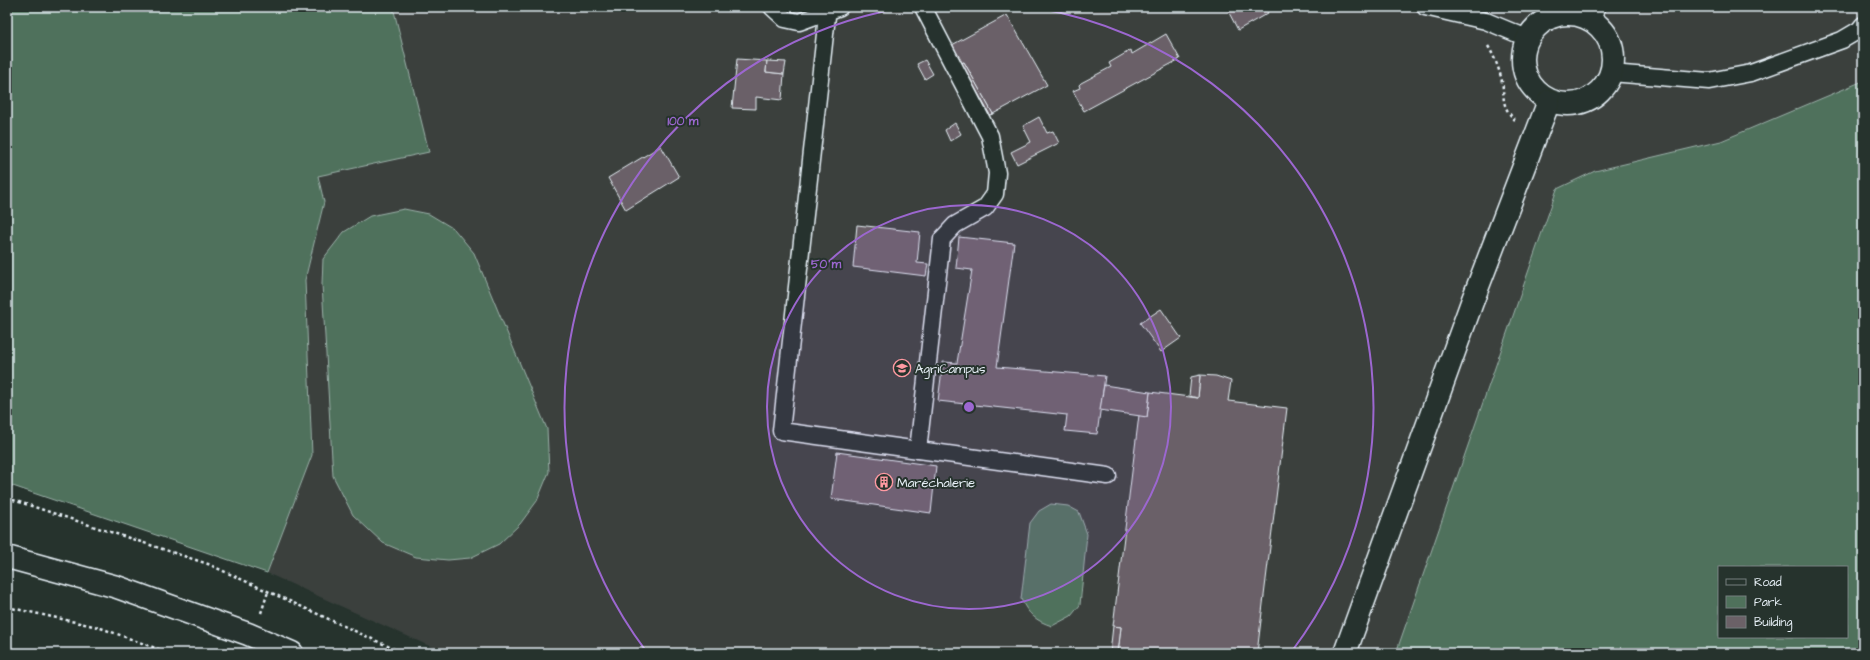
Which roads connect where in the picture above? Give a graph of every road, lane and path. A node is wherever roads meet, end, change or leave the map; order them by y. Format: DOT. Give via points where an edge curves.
graph roads {
  1 [pos="772,7"];
  2 [pos="923,7"];
  3 [pos="1425,7"];
  4 [pos="832,9"];
  5 [pos="1594,13"];
  6 [pos="1494,25"];
  7 [pos="1863,25"];
  8 [pos="1527,38"];
  9 [pos="1611,73"];
  10 [pos="1549,101"];
  11 [pos="1538,131"];
  12 [pos="918,450"];
  13 [pos="1108,476"];
  14 [pos="7,498"];
  15 [pos="7,557"];
  16 [pos="7,607"];
  17 [pos="170,653"];
  18 [pos="292,653"];
  19 [pos="403,653"];
  20 [pos="1345,653"];
  1 -- 4 [label="lane" via="785,19 799,22"];
  2 -- 12 [label="lane" via="990,136 997,173 995,194 985,208 955,225 942,239"];
  3 -- 6 [label="lane"];
  4 -- 12 [label="lane" via="781,431"];
  5 -- 8 [label="street" via="1562,14 1548,18 1536,26"];
  5 -- 9 [label="street" via="1611,42 1614,58"];
  6 -- 8 [label="lane"];
  6 -- 11 [label="path" via="1488,45 1502,79 1506,111 1517,122"];
  7 -- 9 [label="lane" via="1842,40 1751,73 1709,81"];
  8 -- 10 [label="street" via="1523,52 1523,67 1527,81 1536,92"];
  9 -- 10 [label="street" via="1604,87 1593,97 1579,104 1563,105"];
  10 -- 11 [label="street"];
  11 -- 20 [label="street" via="1470,309"];
  12 -- 13 [label="lane"];
  14 -- 19 [label="path" via="208,564"];
  15 -- 18 [label="street" via="117,587 248,634"];
  16 -- 17 [label="path" via="98,627"];
}
